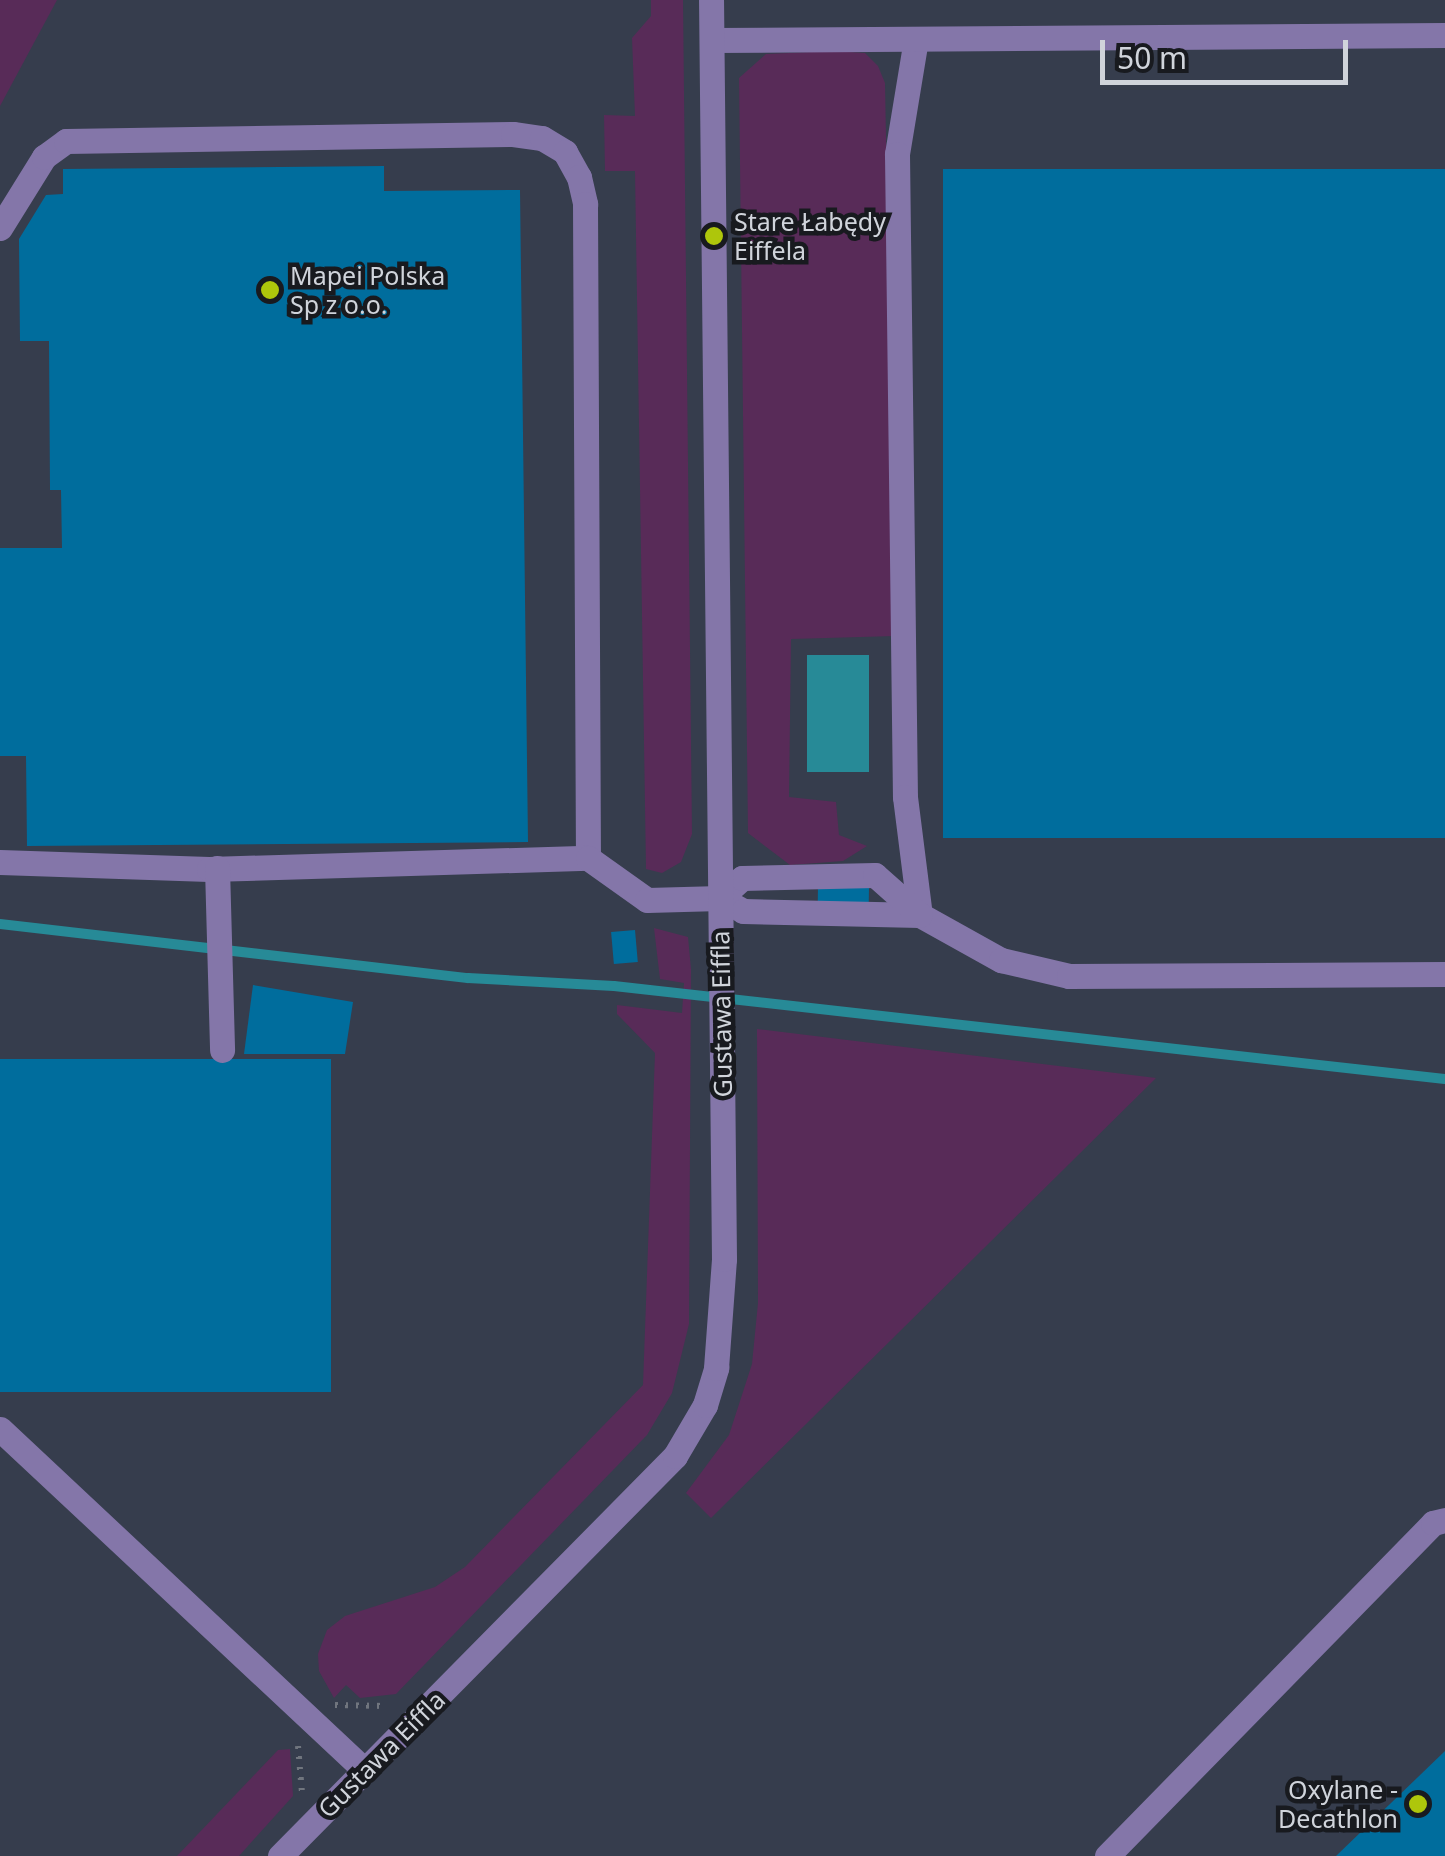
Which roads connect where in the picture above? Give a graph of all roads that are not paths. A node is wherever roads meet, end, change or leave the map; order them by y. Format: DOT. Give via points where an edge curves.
graph roads {
  1 [pos="711,0"];
  2 [pos="1445,35"];
  3 [pos="916,39"];
  4 [pos="712,40"];
  5 [pos="0,228"];
  6 [pos="588,858"];
  7 [pos="0,862"];
  8 [pos="217,868"];
  9 [pos="720,898"];
  10 [pos="920,915"];
  11 [pos="1445,974"];
  12 [pos="222,1050"];
  13 [pos="0,1428"];
  14 [pos="1445,1520"];
  15 [pos="365,1770"];
  16 [pos="280,1856"];
  17 [pos="1107,1856"];
  1 -- 4 [label="street, Gustawa Eiffla"];
  2 -- 3 [label="street"];
  3 -- 4 [label="street"];
  3 -- 10 [label="street" via="896,154 905,797"];
  4 -- 9 [label="street, Gustawa Eiffla"];
  5 -- 6 [label="street" via="44,157 66,140 513,134 542,138 566,152 584,204"];
  6 -- 8 [label="street"];
  6 -- 9 [label="street" via="646,900"];
  7 -- 8 [label="street"];
  8 -- 12 [label="street"];
  9 -- 10 [label="street" via="743,911"];
  9 -- 10 [label="street" via="742,878 875,875"];
  9 -- 15 [label="street, Gustawa Eiffla" via="724,1278 716,1368 704,1405 675,1456 637,1497"];
  10 -- 11 [label="street" via="1001,960 1069,976"];
  13 -- 15 [label="street"];
  14 -- 17 [label="street" via="1433,1522"];
  15 -- 16 [label="street, Gustawa Eiffla"];
}
